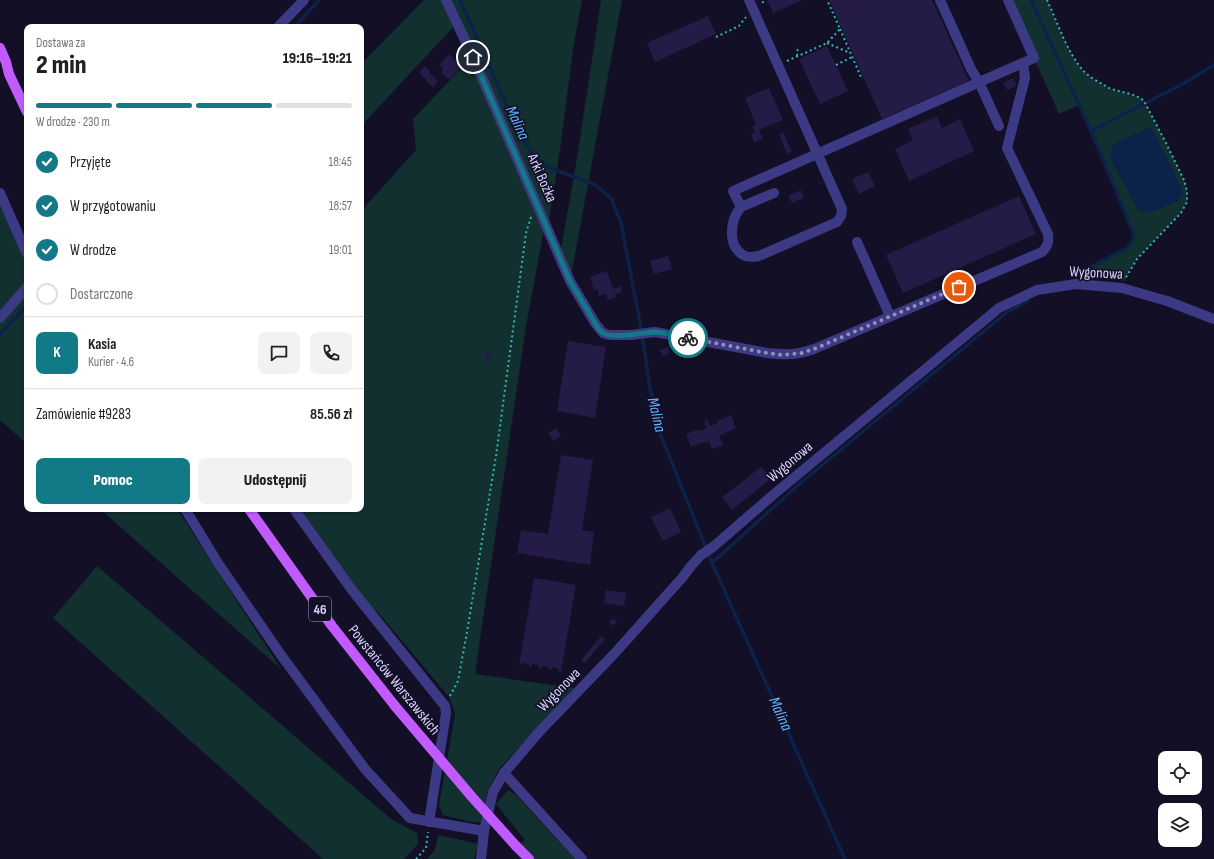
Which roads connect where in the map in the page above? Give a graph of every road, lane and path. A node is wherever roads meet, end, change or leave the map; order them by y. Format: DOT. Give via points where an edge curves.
graph roads {
  1 [pos="304,0"];
  2 [pos="446,0"];
  3 [pos="749,0"];
  4 [pos="1008,0"];
  5 [pos="1047,0"];
  6 [pos="943,1"];
  7 [pos="828,2"];
  8 [pos="747,14"];
  9 [pos="281,24"];
  10 [pos="840,29"];
  11 [pos="716,37"];
  12 [pos="827,43"];
  13 [pos="798,46"];
  14 [pos="0,48"];
  15 [pos="850,53"];
  16 [pos="797,56"];
  17 [pos="852,57"];
  18 [pos="784,62"];
  19 [pos="1023,63"];
  20 [pos="836,65"];
  21 [pos="0,66"];
  22 [pos="9,74"];
  23 [pos="861,78"];
  24 [pos="979,82"];
  25 [pos="24,106"];
  26 [pos="999,126"];
  27 [pos="818,154"];
  28 [pos="0,193"];
  29 [pos="774,193"];
  30 [pos="535,200"];
  31 [pos="741,207"];
  32 [pos="856,242"];
  33 [pos="24,247"];
  34 [pos="1122,288"];
  35 [pos="24,290"];
  36 [pos="890,316"];
  37 [pos="0,318"];
  38 [pos="1214,319"];
  39 [pos="187,512"];
  40 [pos="251,512"];
  41 [pos="296,512"];
  42 [pos="445,706"];
  43 [pos="504,773"];
  44 [pos="429,822"];
  45 [pos="484,831"];
  46 [pos="416,859"];
  47 [pos="481,859"];
  48 [pos="528,859"];
  49 [pos="582,859"];
  1 -- 9 [label="street"];
  2 -- 30 [label="street, Arki Bożka"];
  3 -- 27 [label="street"];
  4 -- 19 [label="street" via="1034,58"];
  5 -- 34 [label="path" via="1082,70 1110,88 1144,101 1184,180 1187,191 1187,202 1181,212 1136,259"];
  6 -- 24 [label="street" via="971,69"];
  7 -- 10 [label="path"];
  8 -- 11 [label="path" via="739,26"];
  10 -- 12 [label="path"];
  10 -- 15 [label="path"];
  12 -- 15 [label="path"];
  12 -- 16 [label="path"];
  13 -- 16 [label="path"];
  14 -- 22 [label="main road"];
  15 -- 17 [label="path"];
  16 -- 18 [label="path"];
  17 -- 20 [label="path"];
  17 -- 23 [label="path"];
  19 -- 24 [label="street"];
  19 -- 36 [label="street" via="1025,78 1007,148 1048,234 1047,248"];
  21 -- 22 [label="main road"];
  22 -- 25 [label="main road"];
  24 -- 26 [label="street"];
  24 -- 27 [label="street"];
  27 -- 31 [label="street" via="733,191"];
  27 -- 31 [label="street" via="842,209 837,222 759,256 750,257 737,249 733,242 732,227"];
  28 -- 33 [label="street"];
  29 -- 31 [label="street"];
  30 -- 36 [label="street, Arki Bożka" via="570,281 603,334 631,335 655,332 783,355 814,349"];
  30 -- 42 [label="path" via="526,233 496,456 458,681"];
  32 -- 36 [label="street"];
  34 -- 38 [label="street, Wygonowa" via="1167,301"];
  34 -- 43 [label="street, Wygonowa" via="1076,284 1037,290 999,308 701,555"];
  35 -- 37 [label="street"];
  39 -- 44 [label="street" via="218,563 281,655 365,769 410,818"];
  40 -- 48 [label="main road, Powstańców Warszawskich / 46, bridge" via="332,626 395,706"];
  41 -- 42 [label="street" via="352,590"];
  42 -- 44 [label="street"];
  43 -- 45 [label="street, Wygonowa" via="493,792"];
  43 -- 49 [label="street"];
  44 -- 45 [label="street"];
  44 -- 46 [label="path" via="426,848"];
  45 -- 47 [label="street, Wygonowa"];
}
